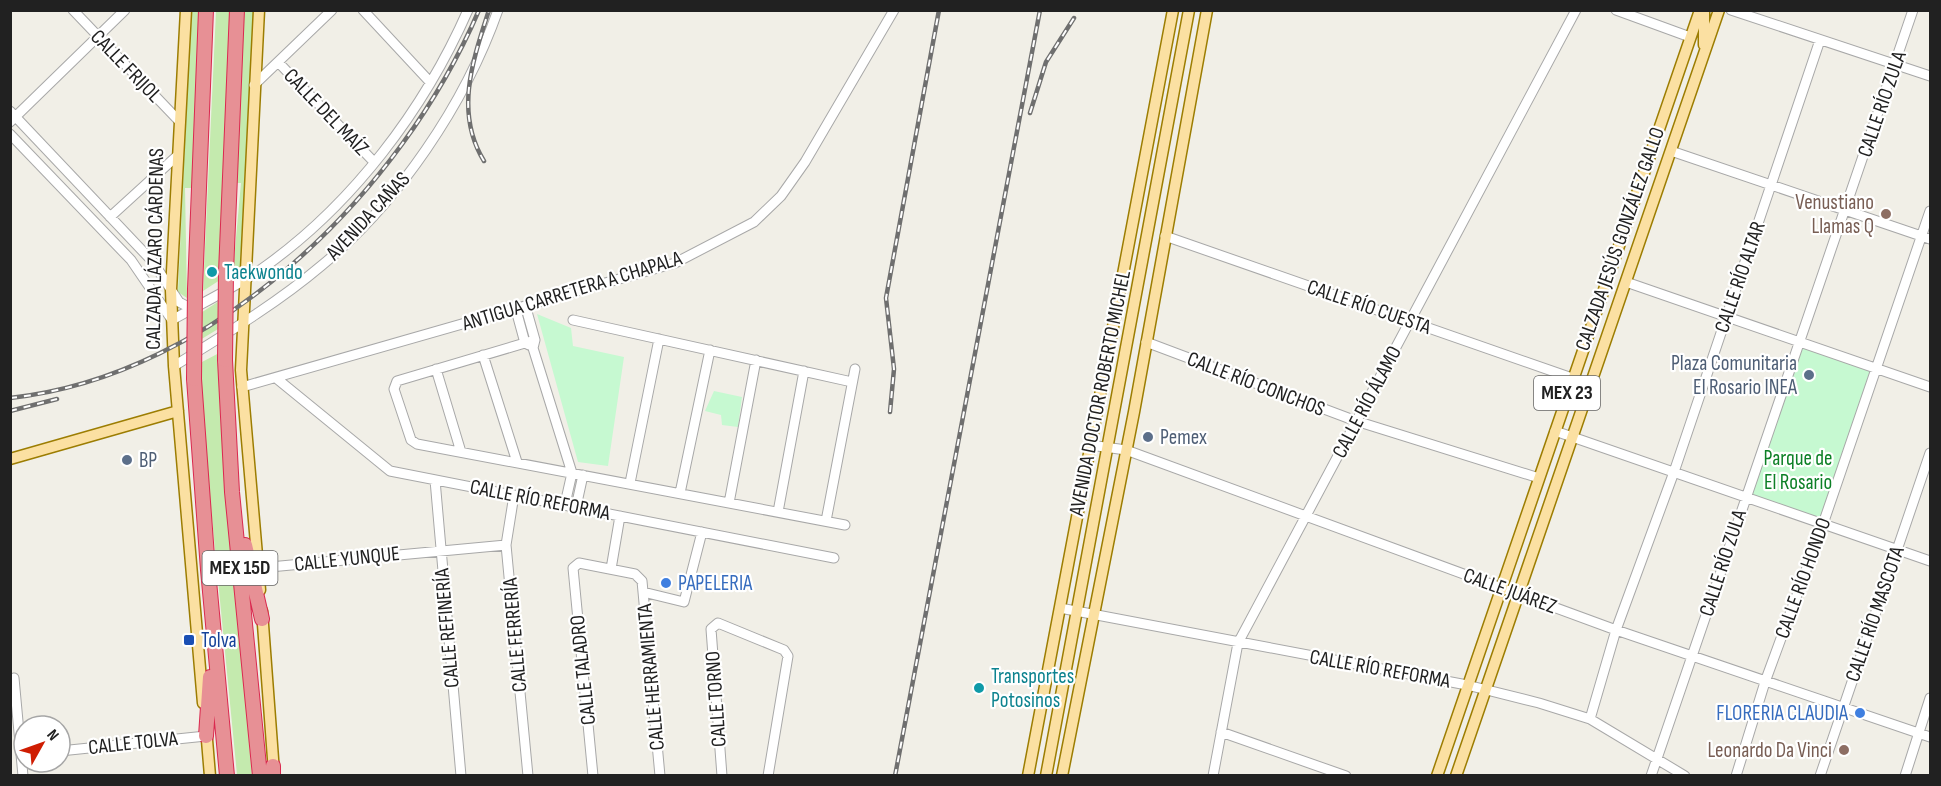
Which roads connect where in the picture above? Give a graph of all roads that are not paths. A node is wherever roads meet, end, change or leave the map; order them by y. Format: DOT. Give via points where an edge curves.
graph roads {
  1 [pos="73,10"];
  2 [pos="125,10"];
  3 [pos="186,10"];
  4 [pos="206,10"];
  5 [pos="237,10"];
  6 [pos="259,10"];
  7 [pos="332,10"];
  8 [pos="363,10"];
  9 [pos="468,10"];
  10 [pos="498,10"];
  11 [pos="894,10"];
  12 [pos="1173,10"];
  13 [pos="1189,10"];
  14 [pos="1207,10"];
  15 [pos="1576,10"];
  16 [pos="1616,10"];
  17 [pos="1702,10"];
  18 [pos="1719,10"];
  19 [pos="1731,10"];
  20 [pos="1913,10"];
  21 [pos="98,37"];
  22 [pos="1690,37"];
  23 [pos="1820,40"];
  24 [pos="1704,52"];
  25 [pos="278,62"];
  26 [pos="1896,65"];
  27 [pos="1930,76"];
  28 [pos="430,82"];
  29 [pos="254,85"];
  30 [pos="12,117"];
  31 [pos="180,122"];
  32 [pos="10,134"];
  33 [pos="1671,151"];
  34 [pos="178,155"];
  35 [pos="374,162"];
  36 [pos="1772,184"];
  37 [pos="1846,208"];
  38 [pos="1930,211"];
  39 [pos="110,217"];
  40 [pos="1131,230"];
  41 [pos="1148,234"];
  42 [pos="1165,236"];
  43 [pos="1926,237"];
  44 [pos="244,280"];
  45 [pos="1626,282"];
  46 [pos="171,290"];
  47 [pos="526,308"];
  48 [pos="192,309"];
  49 [pos="516,310"];
  50 [pos="1726,317"];
  51 [pos="172,320"];
  52 [pos="573,320"];
  53 [pos="1410,322"];
  54 [pos="242,324"];
  55 [pos="658,339"];
  56 [pos="1128,342"];
  57 [pos="1146,342"];
  58 [pos="1799,342"];
  59 [pos="531,344"];
  60 [pos="710,350"];
  61 [pos="483,355"];
  62 [pos="756,360"];
  63 [pos="1142,363"];
  64 [pos="174,366"];
  65 [pos="1876,368"];
  66 [pos="436,369"];
  67 [pos="855,369"];
  68 [pos="804,371"];
  69 [pos="276,378"];
  70 [pos="1572,378"];
  71 [pos="852,382"];
  72 [pos="242,387"];
  73 [pos="1930,387"];
  74 [pos="178,411"];
  75 [pos="1356,422"];
  76 [pos="1555,431"];
  77 [pos="1573,438"];
  78 [pos="1090,445"];
  79 [pos="1108,447"];
  80 [pos="1126,450"];
  81 [pos="461,452"];
  82 [pos="1930,453"];
  83 [pos="10,459"];
  84 [pos="517,462"];
  85 [pos="1674,472"];
  86 [pos="572,473"];
  87 [pos="583,475"];
  88 [pos="1539,478"];
  89 [pos="435,480"];
  90 [pos="630,483"];
  91 [pos="232,492"];
  92 [pos="680,493"];
  93 [pos="514,495"];
  94 [pos="1745,497"];
  95 [pos="729,503"];
  96 [pos="565,504"];
  97 [pos="576,507"];
  98 [pos="778,512"];
  99 [pos="620,516"];
  100 [pos="1306,516"];
  101 [pos="826,521"];
  102 [pos="1823,524"];
  103 [pos="845,525"];
  104 [pos="702,532"];
  105 [pos="506,545"];
  106 [pos="1898,549"];
  107 [pos="440,550"];
  108 [pos="834,558"];
  109 [pos="1930,561"];
  110 [pos="259,568"];
  111 [pos="208,570"];
  112 [pos="610,570"];
  113 [pos="1501,589"];
  114 [pos="644,592"];
  115 [pos="1519,594"];
  116 [pos="1060,608"];
  117 [pos="1077,612"];
  118 [pos="1094,615"];
  119 [pos="262,619"];
  120 [pos="1616,630"];
  121 [pos="1238,643"];
  122 [pos="1693,657"];
  123 [pos="14,678"];
  124 [pos="1765,682"];
  125 [pos="1467,686"];
  126 [pos="1485,691"];
  127 [pos="13,693"];
  128 [pos="1930,698"];
  129 [pos="1843,706"];
  130 [pos="16,714"];
  131 [pos="1590,719"];
  132 [pos="1221,732"];
  133 [pos="1919,733"];
  134 [pos="206,736"];
  135 [pos="1930,737"];
  136 [pos="72,750"];
  137 [pos="1658,758"];
  138 [pos="274,772"];
  139 [pos="210,776"];
  140 [pos="227,776"];
  141 [pos="260,776"];
  142 [pos="461,776"];
  143 [pos="528,776"];
  144 [pos="593,776"];
  145 [pos="660,776"];
  146 [pos="722,776"];
  147 [pos="768,776"];
  148 [pos="1028,776"];
  149 [pos="1046,776"];
  150 [pos="1062,776"];
  151 [pos="1212,776"];
  152 [pos="1346,776"];
  153 [pos="1437,776"];
  154 [pos="1456,776"];
  155 [pos="1651,776"];
  156 [pos="1685,776"];
  157 [pos="1736,776"];
  158 [pos="1820,776"];
  159 [pos="1905,776"];
  1 -- 21 [label="street, CALLE FRIJOL"];
  2 -- 21 [label="street"];
  3 -- 31 [label="main road, CALZADA LÁZARO CÁRDENAS"];
  4 -- 111 [label="highway, CALZADA LÁZARO CÁRDENAS / MEX 15D, bridge" via="194,379"];
  5 -- 91 [label="highway, MEX 15D, bridge" via="225,360"];
  6 -- 29 [label="main road"];
  7 -- 25 [label="street"];
  8 -- 28 [label="street"];
  9 -- 28 [label="street, AVENIDA CAÑAS"];
  10 -- 54 [label="street, AVENIDA CAÑAS" via="469,81 410,172 322,266"];
  11 -- 47 [label="street, ANTIGUA CARRETERA A CHAPALA" via="805,162 781,196 754,222 675,263"];
  12 -- 40 [label="main road, AVENIDA DOCTOR ROBERTO MICHEL"];
  13 -- 41 [label="main road, AVENIDA DOCTOR ROBERTO MICHEL"];
  14 -- 42 [label="main road, AVENIDA DOCTOR ROBERTO MICHEL"];
  15 -- 53 [label="street, CALLE RÍO ÁLAMO"];
  16 -- 22 [label="street"];
  17 -- 22 [label="main road, CALZADA JESÚS GONZÁLEZ GALLO / MEX 23"];
  17 -- 24 [label="main road"];
  18 -- 24 [label="main road, CALZADA JESÚS GONZÁLEZ GALLO / MEX 23"];
  19 -- 23 [label="street"];
  20 -- 26 [label="street, CALLE RÍO ZULA"];
  21 -- 30 [label="street"];
  21 -- 31 [label="street, CALLE FRIJOL"];
  22 -- 70 [label="main road, CALZADA JESÚS GONZÁLEZ GALLO / MEX 23"];
  23 -- 26 [label="street"];
  23 -- 36 [label="street, CALLE RÍO ALTAR"];
  24 -- 33 [label="main road, CALZADA JESÚS GONZÁLEZ GALLO / MEX 23"];
  25 -- 29 [label="street"];
  25 -- 35 [label="street, CALLE DEL MAÍZ"];
  26 -- 27 [label="street"];
  26 -- 37 [label="street, CALLE RÍO ZULA"];
  28 -- 35 [label="street, AVENIDA CAÑAS"];
  29 -- 44 [label="main road"];
  30 -- 39 [label="street"];
  31 -- 34 [label="main road, CALZADA LÁZARO CÁRDENAS"];
  32 -- 51 [label="street" via="131,260"];
  33 -- 36 [label="street"];
  33 -- 45 [label="main road, CALZADA JESÚS GONZÁLEZ GALLO / MEX 23"];
  34 -- 39 [label="street"];
  34 -- 46 [label="main road, CALZADA LÁZARO CÁRDENAS"];
  35 -- 44 [label="street, AVENIDA CAÑAS" via="303,237"];
  36 -- 37 [label="street"];
  36 -- 50 [label="street, CALLE RÍO ALTAR"];
  37 -- 43 [label="street"];
  37 -- 58 [label="street, CALLE RÍO ZULA"];
  38 -- 43 [label="street, CALLE RÍO HONDO"];
  39 -- 46 [label="street" via="153,262"];
  40 -- 41 [label="main road"];
  40 -- 78 [label="main road, AVENIDA DOCTOR ROBERTO MICHEL"];
  41 -- 56 [label="main road, AVENIDA DOCTOR ROBERTO MICHEL"];
  42 -- 53 [label="street, CALLE RÍO CUESTA"];
  42 -- 57 [label="main road, AVENIDA DOCTOR ROBERTO MICHEL"];
  43 -- 65 [label="street, CALLE RÍO HONDO"];
  44 -- 48 [label="street, AVENIDA CAÑAS"];
  44 -- 54 [label="main road"];
  45 -- 50 [label="street"];
  45 -- 77 [label="main road, CALZADA JESÚS GONZÁLEZ GALLO / MEX 23"];
  46 -- 48 [label="street" via="179,302"];
  46 -- 51 [label="main road, CALZADA LÁZARO CÁRDENAS"];
  47 -- 49 [label="street, ANTIGUA CARRETERA A CHAPALA"];
  47 -- 59 [label="street"];
  48 -- 51 [label="street, AVENIDA CAÑAS"];
  49 -- 59 [label="street"];
  49 -- 69 [label="street, ANTIGUA CARRETERA A CHAPALA"];
  50 -- 58 [label="street"];
  50 -- 85 [label="street, CALLE RÍO ALTAR"];
  51 -- 64 [label="main road, CALZADA LÁZARO CÁRDENAS"];
  52 -- 55 [label="street"];
  53 -- 70 [label="street, CALLE RÍO CUESTA"];
  53 -- 75 [label="street, CALLE RÍO ÁLAMO"];
  54 -- 64 [label="street, AVENIDA CAÑAS"];
  54 -- 72 [label="main road"];
  55 -- 60 [label="street"];
  55 -- 90 [label="street"];
  56 -- 63 [label="main road"];
  56 -- 79 [label="main road, AVENIDA DOCTOR ROBERTO MICHEL"];
  57 -- 63 [label="main road, AVENIDA DOCTOR ROBERTO MICHEL"];
  57 -- 75 [label="street, CALLE RÍO CONCHOS"];
  58 -- 65 [label="street"];
  58 -- 94 [label="street, CALLE RÍO ZULA"];
  59 -- 61 [label="street"];
  59 -- 86 [label="street"];
  60 -- 62 [label="street"];
  60 -- 92 [label="street"];
  61 -- 66 [label="street"];
  61 -- 84 [label="street"];
  62 -- 68 [label="street"];
  62 -- 95 [label="street"];
  63 -- 80 [label="main road, AVENIDA DOCTOR ROBERTO MICHEL"];
  64 -- 74 [label="main road, CALZADA LÁZARO CÁRDENAS"];
  65 -- 73 [label="street"];
  65 -- 102 [label="street, CALLE RÍO HONDO"];
  66 -- 81 [label="street"];
  66 -- 81 [label="street" via="398,381 394,389 408,436 414,443"];
  67 -- 71 [label="street"];
  68 -- 71 [label="street"];
  68 -- 98 [label="street"];
  69 -- 72 [label="street, ANTIGUA CARRETERA A CHAPALA"];
  69 -- 89 [label="street, CALLE RÍO REFORMA" via="390,471"];
  70 -- 76 [label="main road, CALZADA JESÚS GONZÁLEZ GALLO / MEX 23"];
  71 -- 101 [label="street"];
  72 -- 110 [label="main road"];
  74 -- 83 [label="main road"];
  74 -- 134 [label="main road, CALZADA LÁZARO CÁRDENAS"];
  75 -- 88 [label="street, CALLE RÍO CONCHOS"];
  75 -- 100 [label="street, CALLE RÍO ÁLAMO"];
  76 -- 77 [label="street"];
  76 -- 88 [label="main road, CALZADA JESÚS GONZÁLEZ GALLO / MEX 23"];
  77 -- 85 [label="street"];
  77 -- 115 [label="main road, CALZADA JESÚS GONZÁLEZ GALLO / MEX 23"];
  78 -- 79 [label="street, CALLE JUÁREZ"];
  78 -- 116 [label="main road, AVENIDA DOCTOR ROBERTO MICHEL"];
  79 -- 80 [label="street, CALLE JUÁREZ"];
  79 -- 117 [label="main road, AVENIDA DOCTOR ROBERTO MICHEL"];
  80 -- 100 [label="street, CALLE JUÁREZ"];
  80 -- 118 [label="main road, AVENIDA DOCTOR ROBERTO MICHEL"];
  81 -- 84 [label="street"];
  82 -- 106 [label="street, CALLE RÍO MASCOTA"];
  84 -- 86 [label="street"];
  85 -- 94 [label="street"];
  85 -- 120 [label="street, CALLE RÍO ALTAR"];
  86 -- 87 [label="street"];
  86 -- 96 [label="street"];
  87 -- 90 [label="street"];
  87 -- 97 [label="street"];
  88 -- 113 [label="main road, CALZADA JESÚS GONZÁLEZ GALLO / MEX 23"];
  89 -- 93 [label="street, CALLE RÍO REFORMA"];
  89 -- 107 [label="street, CALLE REFINERÍA"];
  90 -- 92 [label="street"];
  91 -- 119 [label="highway"];
  91 -- 141 [label="highway, MEX 15D"];
  92 -- 95 [label="street"];
  93 -- 96 [label="street, CALLE RÍO REFORMA"];
  93 -- 105 [label="street, CALLE FERRERÍA"];
  94 -- 102 [label="street"];
  94 -- 122 [label="street, CALLE RÍO ZULA"];
  95 -- 98 [label="street"];
  96 -- 97 [label="street, CALLE RÍO REFORMA"];
  97 -- 99 [label="street, CALLE RÍO REFORMA"];
  98 -- 101 [label="street"];
  99 -- 104 [label="street, CALLE RÍO REFORMA"];
  99 -- 112 [label="street"];
  100 -- 113 [label="street, CALLE JUÁREZ"];
  100 -- 121 [label="street, CALLE RÍO ÁLAMO"];
  101 -- 103 [label="street"];
  102 -- 106 [label="street"];
  102 -- 124 [label="street, CALLE RÍO HONDO"];
  104 -- 108 [label="street, CALLE RÍO REFORMA"];
  104 -- 114 [label="street" via="684,602"];
  105 -- 107 [label="street, CALLE YUNQUE"];
  105 -- 143 [label="street, CALLE FERRERÍA"];
  106 -- 109 [label="street"];
  106 -- 129 [label="street, CALLE RÍO MASCOTA"];
  107 -- 110 [label="street, CALLE YUNQUE"];
  107 -- 142 [label="street, CALLE REFINERÍA"];
  110 -- 119 [label="main road"];
  111 -- 134 [label="highway" via="210,700"];
  111 -- 140 [label="highway, CALZADA LÁZARO CÁRDENAS / MEX 15D"];
  112 -- 114 [label="street, CALLE HERRAMIENTA" via="635,574 641,579"];
  112 -- 144 [label="street, CALLE TALADRO" via="579,563 573,566"];
  113 -- 115 [label="street, CALLE JUÁREZ"];
  113 -- 125 [label="main road, CALZADA JESÚS GONZÁLEZ GALLO / MEX 23"];
  114 -- 145 [label="street, CALLE HERRAMIENTA"];
  115 -- 120 [label="street, CALLE JUÁREZ"];
  115 -- 126 [label="main road, CALZADA JESÚS GONZÁLEZ GALLO / MEX 23"];
  116 -- 117 [label="street, CALLE RÍO REFORMA"];
  116 -- 148 [label="main road, AVENIDA DOCTOR ROBERTO MICHEL"];
  117 -- 118 [label="street, CALLE RÍO REFORMA"];
  117 -- 149 [label="main road, AVENIDA DOCTOR ROBERTO MICHEL"];
  118 -- 121 [label="street, CALLE RÍO REFORMA"];
  118 -- 150 [label="main road, AVENIDA DOCTOR ROBERTO MICHEL"];
  119 -- 138 [label="main road"];
  120 -- 122 [label="street, CALLE JUÁREZ"];
  120 -- 131 [label="street, CALLE RÍO ALTAR"];
  121 -- 125 [label="street, CALLE RÍO REFORMA"];
  121 -- 132 [label="street, CALLE RÍO ÁLAMO"];
  122 -- 124 [label="street, CALLE JUÁREZ"];
  122 -- 137 [label="street, CALLE RÍO ZULA"];
  123 -- 127 [label="street"];
  124 -- 129 [label="street, CALLE JUÁREZ"];
  124 -- 157 [label="street, CALLE RÍO HONDO"];
  125 -- 126 [label="street, CALLE RÍO REFORMA"];
  125 -- 153 [label="main road, CALZADA JESÚS GONZÁLEZ GALLO / MEX 23"];
  126 -- 131 [label="street, CALLE RÍO REFORMA"];
  126 -- 154 [label="main road, CALZADA JESÚS GONZÁLEZ GALLO / MEX 23"];
  127 -- 130 [label="street"];
  128 -- 133 [label="street"];
  129 -- 133 [label="street, CALLE JUÁREZ"];
  129 -- 158 [label="street, CALLE RÍO MASCOTA"];
  131 -- 137 [label="street, CALLE RÍO REFORMA"];
  132 -- 151 [label="street, CALLE RÍO ÁLAMO"];
  132 -- 152 [label="street"];
  133 -- 135 [label="street, CALLE JUÁREZ"];
  133 -- 159 [label="street"];
  134 -- 136 [label="street, CALLE TOLVA"];
  134 -- 139 [label="main road, CALZADA LÁZARO CÁRDENAS"];
  137 -- 155 [label="street, CALLE RÍO ZULA"];
  137 -- 156 [label="street, CALLE RÍO REFORMA"];
  146 -- 147 [label="street, CALLE TORNO" via="711,629 722,623 784,650 789,656"];
}
